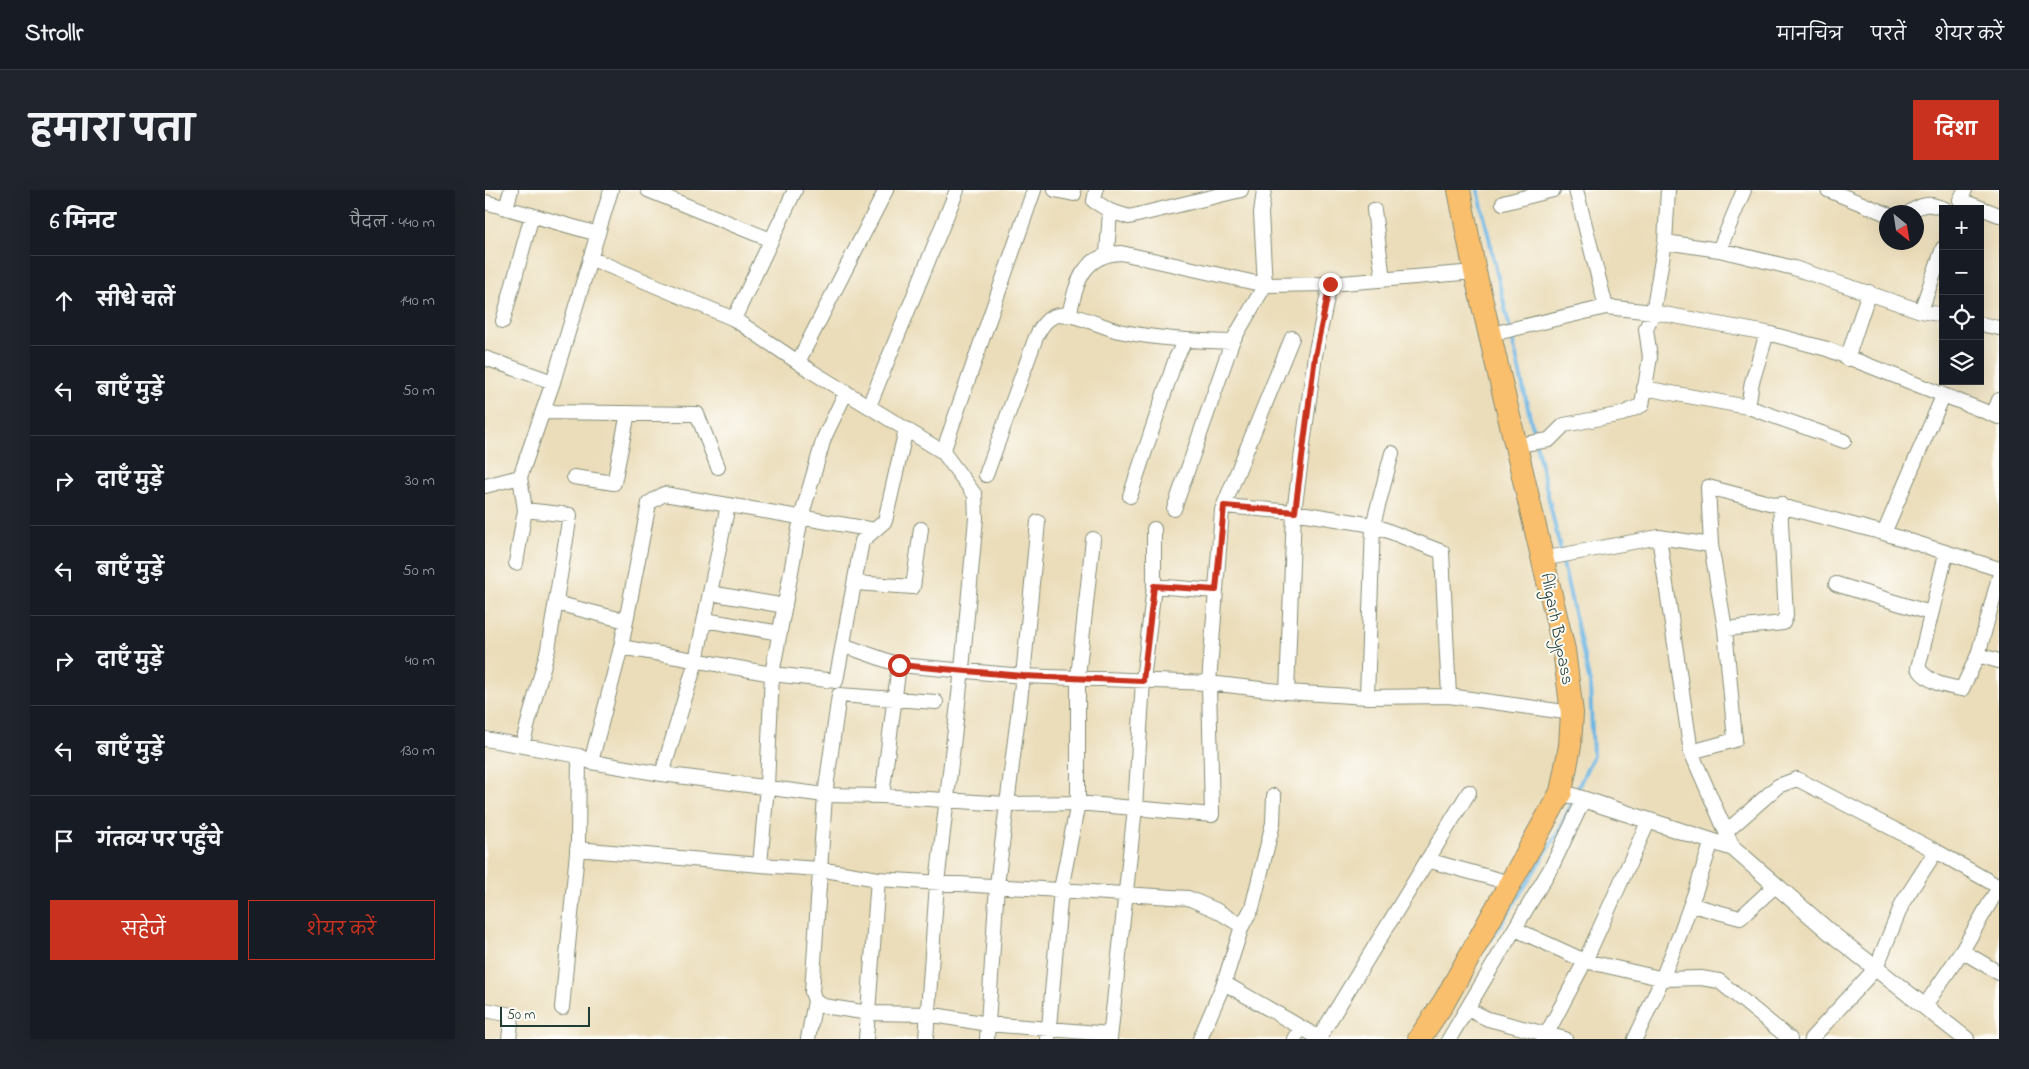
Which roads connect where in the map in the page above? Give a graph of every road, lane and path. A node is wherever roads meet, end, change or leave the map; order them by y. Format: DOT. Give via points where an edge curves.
graph roads {
  1 [pos="511,190"];
  2 [pos="611,190"];
  3 [pos="648,190"];
  4 [pos="795,190"];
  5 [pos="886,190"];
  6 [pos="957,190"];
  7 [pos="1034,190"];
  8 [pos="1058,190"];
  9 [pos="1095,190"];
  10 [pos="1241,190"];
  11 [pos="1264,190"];
  12 [pos="1459,190"];
  13 [pos="1553,190"];
  14 [pos="1575,190"];
  15 [pos="1668,190"];
  16 [pos="1744,190"];
  17 [pos="1828,190"];
  18 [pos="1074,194"];
  19 [pos="1960,200"];
  20 [pos="485,202"];
  21 [pos="1503,203"];
  22 [pos="1921,205"];
  23 [pos="1939,206"];
  24 [pos="506,208"];
  25 [pos="1374,210"];
  26 [pos="1111,211"];
  27 [pos="1879,211"];
  28 [pos="532,215"];
  29 [pos="1999,215"];
  30 [pos="598,234"];
  31 [pos="771,240"];
  32 [pos="1665,242"];
  33 [pos="1719,250"];
  34 [pos="1942,250"];
  35 [pos="1107,254"];
  36 [pos="590,258"];
  37 [pos="1475,272"];
  38 [pos="1383,279"];
  39 [pos="1330,284"];
  40 [pos="1265,285"];
  41 [pos="1869,292"];
  42 [pos="1606,307"];
  43 [pos="1921,310"];
  44 [pos="1653,312"];
  45 [pos="1939,314"];
  46 [pos="1069,315"];
  47 [pos="734,318"];
  48 [pos="503,321"];
  49 [pos="1984,325"];
  50 [pos="1999,328"];
  51 [pos="1497,333"];
  52 [pos="1767,333"];
  53 [pos="1292,338"];
  54 [pos="1185,341"];
  55 [pos="1233,342"];
  56 [pos="485,358"];
  57 [pos="1847,359"];
  58 [pos="799,362"];
  59 [pos="553,382"];
  60 [pos="1644,388"];
  61 [pos="846,392"];
  62 [pos="1943,396"];
  63 [pos="1999,400"];
  64 [pos="869,406"];
  65 [pos="1748,407"];
  66 [pos="543,412"];
  67 [pos="628,413"];
  68 [pos="1996,416"];
  69 [pos="905,429"];
  70 [pos="1843,441"];
  71 [pos="1520,445"];
  72 [pos="943,452"];
  73 [pos="1392,453"];
  74 [pos="718,467"];
  75 [pos="986,475"];
  76 [pos="520,477"];
  77 [pos="574,478"];
  78 [pos="485,486"];
  79 [pos="1130,496"];
  80 [pos="1780,504"];
  81 [pos="728,505"];
  82 [pos="1224,506"];
  83 [pos="1174,508"];
  84 [pos="525,510"];
  85 [pos="1295,512"];
  86 [pos="801,518"];
  87 [pos="1038,522"];
  88 [pos="1373,525"];
  89 [pos="858,528"];
  90 [pos="1154,529"];
  91 [pos="875,530"];
  92 [pos="921,530"];
  93 [pos="1884,533"];
  94 [pos="1659,537"];
  95 [pos="1093,538"];
  96 [pos="862,541"];
  97 [pos="1711,545"];
  98 [pos="1946,554"];
  99 [pos="1547,558"];
  100 [pos="516,563"];
  101 [pos="1999,569"];
  102 [pos="1999,577"];
  103 [pos="855,583"];
  104 [pos="1836,584"];
  105 [pos="1154,586"];
  106 [pos="1216,590"];
  107 [pos="710,593"];
  108 [pos="556,603"];
  109 [pos="785,606"];
  110 [pos="1930,613"];
  111 [pos="705,620"];
  112 [pos="626,621"];
  113 [pos="1725,629"];
  114 [pos="780,633"];
  115 [pos="843,645"];
  116 [pos="621,647"];
  117 [pos="1978,655"];
  118 [pos="696,661"];
  119 [pos="1999,661"];
  120 [pos="899,665"];
  121 [pos="962,669"];
  122 [pos="772,674"];
  123 [pos="1023,676"];
  124 [pos="1078,677"];
  125 [pos="836,681"];
  126 [pos="1143,681"];
  127 [pos="1209,683"];
  128 [pos="1287,692"];
  129 [pos="839,695"];
  130 [pos="1449,696"];
  131 [pos="1367,697"];
  132 [pos="893,700"];
  133 [pos="936,702"];
  134 [pos="1572,713"];
  135 [pos="485,739"];
  136 [pos="523,746"];
  137 [pos="1691,752"];
  138 [pos="585,759"];
  139 [pos="662,774"];
  140 [pos="767,786"];
  141 [pos="1469,792"];
  142 [pos="825,795"];
  143 [pos="882,796"];
  144 [pos="1275,796"];
  145 [pos="1573,796"];
  146 [pos="946,800"];
  147 [pos="1078,803"];
  148 [pos="1006,804"];
  149 [pos="1135,808"];
  150 [pos="1649,820"];
  151 [pos="1727,831"];
  152 [pos="1712,841"];
  153 [pos="1733,848"];
  154 [pos="577,849"];
  155 [pos="1936,851"];
  156 [pos="1427,860"];
  157 [pos="760,866"];
  158 [pos="819,869"];
  159 [pos="878,879"];
  160 [pos="937,883"];
  161 [pos="1509,883"];
  162 [pos="1776,885"];
  163 [pos="997,886"];
  164 [pos="1999,887"];
  165 [pos="1061,888"];
  166 [pos="1125,893"];
  167 [pos="1692,905"];
  168 [pos="1242,926"];
  169 [pos="1515,929"];
  170 [pos="1962,951"];
  171 [pos="1585,961"];
  172 [pos="1876,968"];
  173 [pos="1999,973"];
  174 [pos="1664,979"];
  175 [pos="1224,983"];
  176 [pos="815,1001"];
  177 [pos="1925,1007"];
  178 [pos="562,1008"];
  179 [pos="1467,1009"];
  180 [pos="485,1010"];
  181 [pos="869,1013"];
  182 [pos="928,1014"];
  183 [pos="988,1024"];
  184 [pos="1048,1033"];
  185 [pos="1298,1033"];
  186 [pos="1110,1037"];
  187 [pos="1545,1037"];
  188 [pos="1320,1038"];
  189 [pos="509,1039"];
  190 [pos="808,1039"];
  191 [pos="866,1039"];
  192 [pos="926,1039"];
  193 [pos="987,1039"];
  194 [pos="1200,1039"];
  195 [pos="1419,1039"];
  196 [pos="1449,1039"];
  197 [pos="1565,1039"];
  198 [pos="1635,1039"];
  199 [pos="1790,1039"];
  200 [pos="1811,1039"];
  201 [pos="1966,1039"];
  1 -- 24 [label="street"];
  2 -- 30 [label="street"];
  3 -- 31 [label="street"];
  4 -- 31 [label="street"];
  5 -- 58 [label="street"];
  6 -- 64 [label="street"];
  7 -- 72 [label="street"];
  8 -- 18 [label="street"];
  9 -- 26 [label="street" via="1094,201"];
  10 -- 26 [label="street" via="1129,217"];
  11 -- 40 [label="street" via="1261,213"];
  12 -- 37 [label="highway, Aligarh Bypass"];
  13 -- 21 [label="street"];
  14 -- 42 [label="street"];
  15 -- 32 [label="street"];
  16 -- 33 [label="street"];
  17 -- 27 [label="street"];
  19 -- 29 [label="street"];
  20 -- 24 [label="street"];
  22 -- 23 [label="street"];
  24 -- 28 [label="street"];
  25 -- 38 [label="street"];
  26 -- 35 [label="street"];
  28 -- 30 [label="street"];
  28 -- 48 [label="street"];
  30 -- 36 [label="street"];
  31 -- 47 [label="street"];
  32 -- 33 [label="street"];
  32 -- 44 [label="street"];
  33 -- 41 [label="street" via="1794,268"];
  34 -- 43 [label="street"];
  35 -- 40 [label="street" via="1121,253"];
  35 -- 46 [label="street" via="1097,257 1086,267 1075,288"];
  36 -- 47 [label="street"];
  36 -- 59 [label="street"];
  37 -- 38 [label="street"];
  37 -- 51 [label="highway, Aligarh Bypass"];
  38 -- 39 [label="street"];
  39 -- 40 [label="street"];
  39 -- 85 [label="street" via="1315,356"];
  40 -- 55 [label="street"];
  41 -- 43 [label="street"];
  41 -- 57 [label="street"];
  42 -- 44 [label="street"];
  42 -- 51 [label="street"];
  43 -- 45 [label="street"];
  44 -- 52 [label="street"];
  44 -- 60 [label="street" via="1646,329 1650,357"];
  46 -- 54 [label="street" via="1119,331"];
  46 -- 75 [label="street" via="1059,314 1049,319 1036,337"];
  47 -- 58 [label="street"];
  49 -- 50 [label="street"];
  51 -- 71 [label="highway, Aligarh Bypass"];
  52 -- 57 [label="street"];
  52 -- 65 [label="street" via="1751,382"];
  53 -- 82 [label="street"];
  54 -- 55 [label="street"];
  54 -- 79 [label="street" via="1176,358"];
  55 -- 83 [label="street"];
  56 -- 59 [label="street"];
  57 -- 62 [label="street"];
  58 -- 61 [label="street"];
  59 -- 66 [label="street"];
  60 -- 65 [label="street"];
  60 -- 71 [label="street" via="1642,404 1634,409 1564,425 1549,440"];
  61 -- 64 [label="street"];
  61 -- 86 [label="street" via="824,438"];
  62 -- 68 [label="street"];
  62 -- 93 [label="street"];
  63 -- 68 [label="street"];
  64 -- 69 [label="street"];
  65 -- 70 [label="street"];
  66 -- 67 [label="street"];
  66 -- 76 [label="street"];
  67 -- 74 [label="street" via="697,414"];
  67 -- 77 [label="street" via="614,483"];
  69 -- 72 [label="street"];
  69 -- 91 [label="street" via="885,521"];
  71 -- 99 [label="highway, Aligarh Bypass"];
  72 -- 121 [label="street" via="975,495 976,518"];
  73 -- 88 [label="street"];
  76 -- 78 [label="street"];
  76 -- 84 [label="street"];
  80 -- 93 [label="street"];
  80 -- 97 [label="street" via="1708,487"];
  80 -- 113 [label="street" via="1786,616 1783,623"];
  81 -- 86 [label="street"];
  81 -- 107 [label="street"];
  81 -- 112 [label="street" via="665,494 649,503"];
  82 -- 85 [label="street"];
  82 -- 106 [label="street"];
  84 -- 100 [label="street"];
  84 -- 108 [label="street" via="571,515"];
  85 -- 88 [label="street"];
  85 -- 128 [label="street"];
  86 -- 89 [label="street"];
  86 -- 109 [label="street"];
  87 -- 123 [label="street"];
  88 -- 130 [label="street" via="1442,552"];
  88 -- 131 [label="street"];
  89 -- 91 [label="street"];
  89 -- 96 [label="street"];
  90 -- 105 [label="street"];
  91 -- 96 [label="street"];
  92 -- 103 [label="street" via="913,587"];
  93 -- 98 [label="street"];
  94 -- 97 [label="street"];
  94 -- 99 [label="street"];
  94 -- 137 [label="street"];
  95 -- 124 [label="street"];
  96 -- 103 [label="street"];
  97 -- 113 [label="street"];
  98 -- 101 [label="street"];
  98 -- 110 [label="street"];
  99 -- 134 [label="highway, Aligarh Bypass"];
  102 -- 117 [label="street"];
  103 -- 115 [label="street"];
  104 -- 110 [label="street"];
  105 -- 106 [label="street"];
  105 -- 126 [label="street"];
  106 -- 127 [label="street"];
  107 -- 109 [label="street"];
  107 -- 111 [label="street"];
  108 -- 112 [label="street"];
  108 -- 136 [label="street" via="548,649"];
  109 -- 114 [label="street"];
  110 -- 117 [label="street" via="1918,668 1925,677 1941,685 1963,689"];
  111 -- 114 [label="street"];
  111 -- 118 [label="street"];
  112 -- 116 [label="street"];
  113 -- 137 [label="street" via="1735,740"];
  114 -- 122 [label="street"];
  115 -- 120 [label="street"];
  115 -- 125 [label="street"];
  116 -- 118 [label="street"];
  116 -- 138 [label="street"];
  117 -- 119 [label="street"];
  118 -- 122 [label="street"];
  118 -- 139 [label="street"];
  120 -- 121 [label="street"];
  120 -- 132 [label="street"];
  121 -- 123 [label="street"];
  121 -- 146 [label="street"];
  122 -- 125 [label="street"];
  122 -- 140 [label="street"];
  123 -- 124 [label="street"];
  123 -- 148 [label="street"];
  124 -- 126 [label="street"];
  124 -- 147 [label="street"];
  125 -- 129 [label="street"];
  126 -- 127 [label="street"];
  126 -- 149 [label="street"];
  127 -- 128 [label="street"];
  127 -- 149 [label="street" via="1212,815"];
  128 -- 131 [label="street"];
  129 -- 132 [label="street"];
  129 -- 142 [label="street"];
  130 -- 131 [label="street"];
  130 -- 134 [label="street"];
  132 -- 133 [label="street"];
  132 -- 143 [label="street"];
  134 -- 145 [label="highway, Aligarh Bypass"];
  135 -- 136 [label="street"];
  136 -- 138 [label="street"];
  137 -- 151 [label="street"];
  138 -- 139 [label="street"];
  138 -- 154 [label="street"];
  139 -- 140 [label="street"];
  140 -- 142 [label="street"];
  140 -- 157 [label="street"];
  141 -- 156 [label="street"];
  142 -- 143 [label="street"];
  142 -- 158 [label="street"];
  143 -- 146 [label="street"];
  144 -- 168 [label="street" via="1273,823 1252,908"];
  145 -- 150 [label="street"];
  145 -- 161 [label="highway, Aligarh Bypass"];
  145 -- 169 [label="street" via="1552,866"];
  146 -- 148 [label="street"];
  146 -- 160 [label="street"];
  147 -- 148 [label="street"];
  147 -- 149 [label="street"];
  147 -- 165 [label="street"];
  148 -- 163 [label="street"];
  149 -- 166 [label="street"];
  150 -- 152 [label="street"];
  150 -- 171 [label="street"];
  151 -- 153 [label="street"];
  151 -- 155 [label="street" via="1778,786 1797,779"];
  152 -- 153 [label="street"];
  152 -- 167 [label="street"];
  153 -- 162 [label="street"];
  154 -- 157 [label="street"];
  154 -- 178 [label="street"];
  155 -- 164 [label="street"];
  155 -- 172 [label="street" via="1903,902"];
  156 -- 161 [label="street"];
  156 -- 188 [label="street"];
  157 -- 158 [label="street"];
  158 -- 159 [label="street"];
  158 -- 176 [label="street" via="812,992"];
  159 -- 160 [label="street"];
  159 -- 181 [label="street"];
  160 -- 163 [label="street"];
  160 -- 182 [label="street"];
  161 -- 195 [label="highway, Aligarh Bypass" via="1444,1002"];
  162 -- 167 [label="street" via="1740,918"];
  162 -- 172 [label="street"];
  163 -- 165 [label="street"];
  163 -- 183 [label="street"];
  164 -- 170 [label="street"];
  165 -- 166 [label="street"];
  165 -- 184 [label="street"];
  166 -- 168 [label="street" via="1188,898 1217,910"];
  166 -- 186 [label="street"];
  167 -- 174 [label="street"];
  168 -- 175 [label="street"];
  169 -- 171 [label="street"];
  169 -- 179 [label="street"];
  170 -- 173 [label="street"];
  170 -- 177 [label="street"];
  171 -- 174 [label="street"];
  171 -- 187 [label="street"];
  172 -- 177 [label="street"];
  172 -- 200 [label="street"];
  174 -- 198 [label="street"];
  174 -- 199 [label="street" via="1719,981"];
  175 -- 185 [label="street"];
  175 -- 194 [label="street"];
  176 -- 181 [label="street" via="823,1006"];
  176 -- 190 [label="street"];
  177 -- 201 [label="street"];
  179 -- 187 [label="street"];
  179 -- 196 [label="street"];
  180 -- 189 [label="street" via="512,1015"];
  181 -- 182 [label="street"];
  181 -- 191 [label="street"];
  182 -- 183 [label="street"];
  182 -- 192 [label="street"];
  183 -- 184 [label="street"];
  183 -- 193 [label="street"];
  184 -- 186 [label="street"];
  185 -- 188 [label="street"];
  187 -- 197 [label="street"];
}
